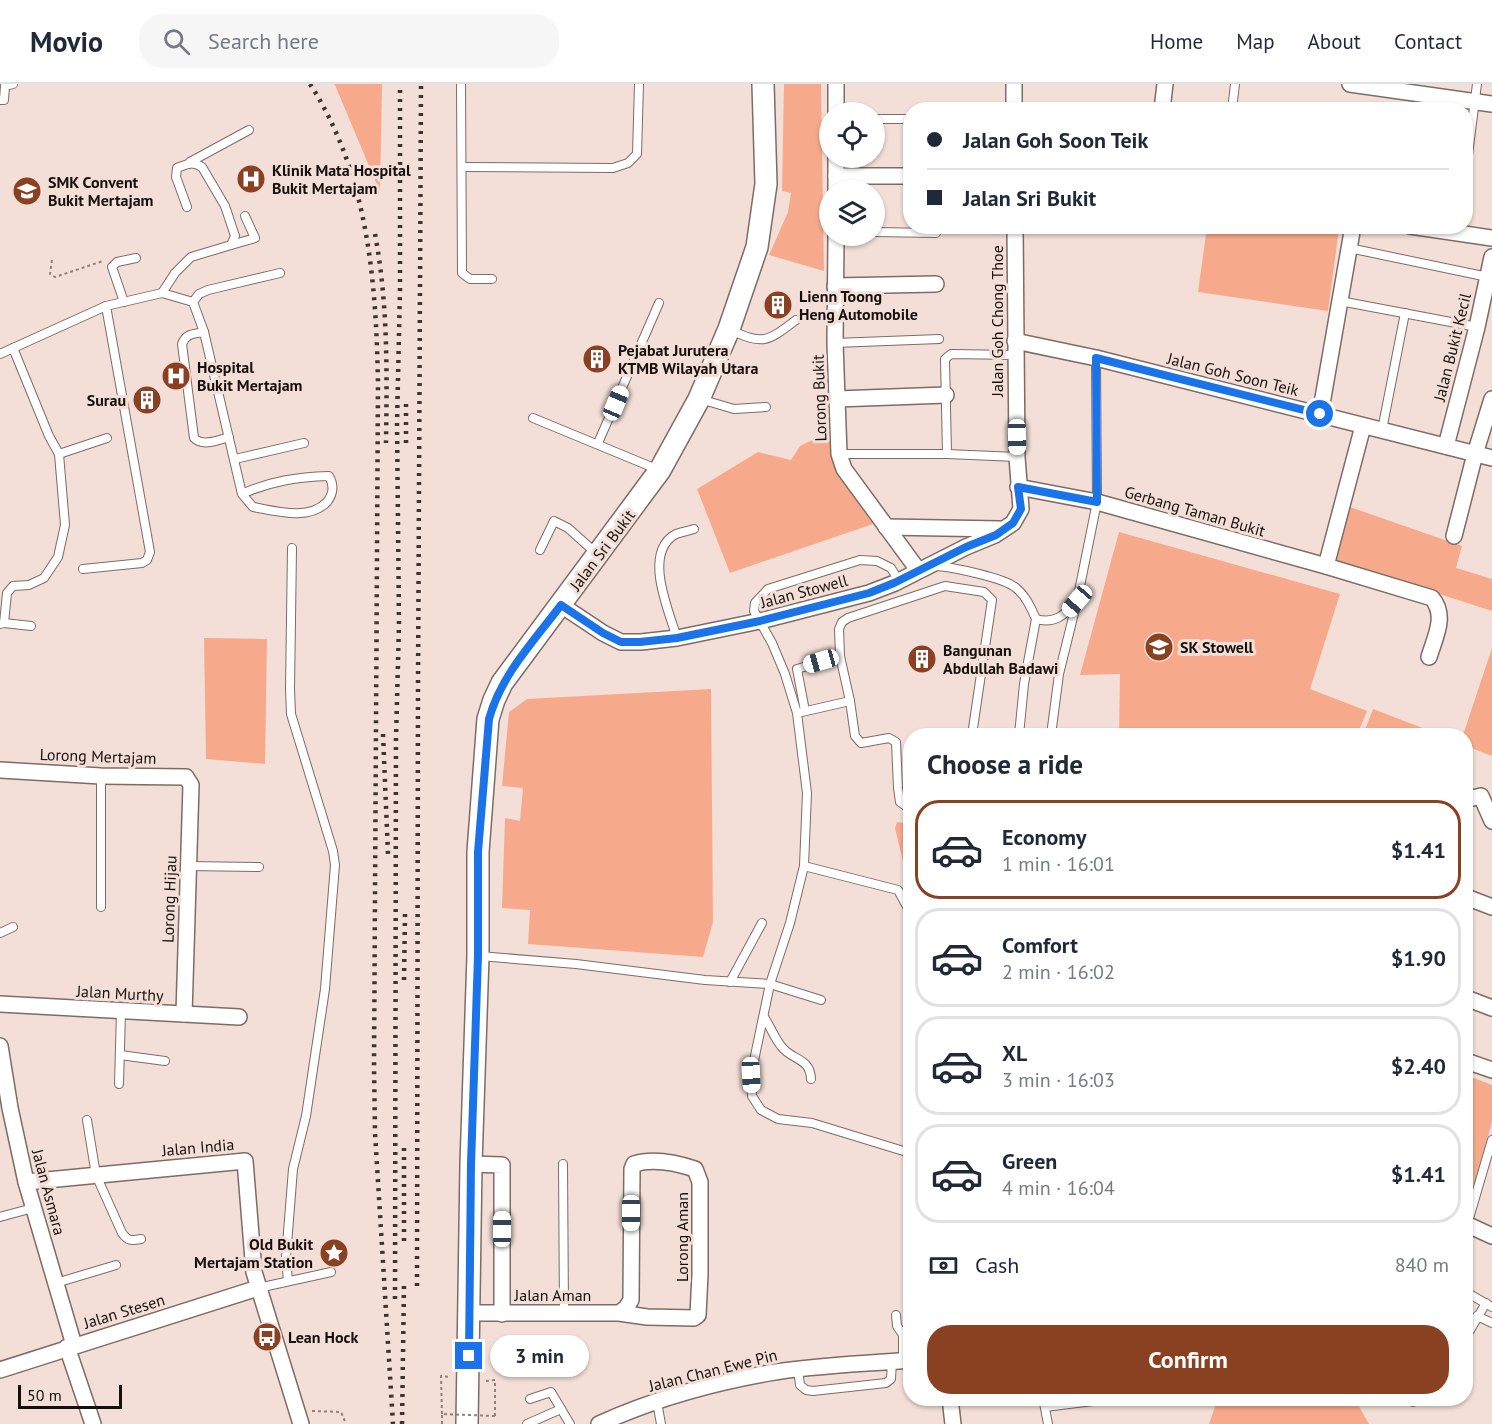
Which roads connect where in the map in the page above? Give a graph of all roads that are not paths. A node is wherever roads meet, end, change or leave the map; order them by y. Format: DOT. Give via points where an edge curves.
graph roads {
  1 [pos="461,84"];
  2 [pos="639,84"];
  3 [pos="763,84"];
  4 [pos="836,84"];
  5 [pos="1014,84"];
  6 [pos="1165,84"];
  7 [pos="1235,84"];
  8 [pos="1350,84"];
  9 [pos="1477,84"];
  10 [pos="8,85"];
  11 [pos="1415,88"];
  12 [pos="0,100"];
  13 [pos="836,102"];
  14 [pos="1014,102"];
  15 [pos="1163,102"];
  16 [pos="1233,102"];
  17 [pos="1475,102"];
  18 [pos="1492,104"];
  19 [pos="1473,117"];
  20 [pos="885,119"];
  21 [pos="903,119"];
  22 [pos="249,130"];
  23 [pos="189,163"];
  24 [pos="462,167"];
  25 [pos="903,177"];
  26 [pos="868,180"];
  27 [pos="187,207"];
  28 [pos="245,216"];
  29 [pos="885,232"];
  30 [pos="903,232"];
  31 [pos="1015,234"];
  32 [pos="1352,234"];
  33 [pos="1473,234"];
  34 [pos="1492,238"];
  35 [pos="231,245"];
  36 [pos="836,246"];
  37 [pos="1349,248"];
  38 [pos="1492,256"];
  39 [pos="136,258"];
  40 [pos="280,273"];
  41 [pos="1488,277"];
  42 [pos="492,279"];
  43 [pos="936,284"];
  44 [pos="835,286"];
  45 [pos="162,293"];
  46 [pos="1339,301"];
  47 [pos="124,302"];
  48 [pos="193,302"];
  49 [pos="659,303"];
  50 [pos="106,306"];
  51 [pos="1405,313"];
  52 [pos="796,320"];
  53 [pos="1477,327"];
  54 [pos="729,329"];
  55 [pos="204,332"];
  56 [pos="939,339"];
  57 [pos="835,343"];
  58 [pos="13,348"];
  59 [pos="1015,348"];
  60 [pos="0,354"];
  61 [pos="1096,358"];
  62 [pos="946,395"];
  63 [pos="699,399"];
  64 [pos="837,399"];
  65 [pos="1492,399"];
  66 [pos="766,407"];
  67 [pos="1320,414"];
  68 [pos="533,418"];
  69 [pos="1364,426"];
  70 [pos="1382,430"];
  71 [pos="229,437"];
  72 [pos="108,438"];
  73 [pos="304,443"];
  74 [pos="598,443"];
  75 [pos="1446,446"];
  76 [pos="59,454"];
  77 [pos="839,454"];
  78 [pos="947,454"];
  79 [pos="1475,454"];
  80 [pos="1017,457"];
  81 [pos="1492,458"];
  82 [pos="235,459"];
  83 [pos="660,470"];
  84 [pos="1018,487"];
  85 [pos="242,494"];
  86 [pos="1097,502"];
  87 [pos="886,527"];
  88 [pos="694,529"];
  89 [pos="1004,529"];
  90 [pos="1454,536"];
  91 [pos="292,548"];
  92 [pos="540,550"];
  93 [pos="598,555"];
  94 [pos="1326,566"];
  95 [pos="923,568"];
  96 [pos="83,569"];
  97 [pos="899,581"];
  98 [pos="1077,601"];
  99 [pos="561,605"];
  100 [pos="1036,619"];
  101 [pos="760,621"];
  102 [pos="2,624"];
  103 [pos="31,626"];
  104 [pos="677,638"];
  105 [pos="840,656"];
  106 [pos="1429,657"];
  107 [pos="850,701"];
  108 [pos="801,712"];
  109 [pos="973,728"];
  110 [pos="1021,728"];
  111 [pos="1051,728"];
  112 [pos="0,770"];
  113 [pos="100,776"];
  114 [pos="191,784"];
  115 [pos="1473,798"];
  116 [pos="903,804"];
  117 [pos="1492,820"];
  118 [pos="189,866"];
  119 [pos="804,866"];
  120 [pos="259,867"];
  121 [pos="903,899"];
  122 [pos="1473,900"];
  123 [pos="101,907"];
  124 [pos="1492,907"];
  125 [pos="762,923"];
  126 [pos="13,927"];
  127 [pos="0,933"];
  128 [pos="478,956"];
  129 [pos="730,982"];
  130 [pos="770,984"];
  131 [pos="821,1000"];
  132 [pos="1473,1001"];
  133 [pos="0,1004"];
  134 [pos="1492,1008"];
  135 [pos="121,1011"];
  136 [pos="184,1014"];
  137 [pos="239,1017"];
  138 [pos="764,1017"];
  139 [pos="0,1046"];
  140 [pos="120,1055"];
  141 [pos="165,1061"];
  142 [pos="1473,1063"];
  143 [pos="1492,1070"];
  144 [pos="2,1073"];
  145 [pos="811,1079"];
  146 [pos="119,1084"];
  147 [pos="87,1120"];
  148 [pos="1492,1140"];
  149 [pos="903,1151"];
  150 [pos="1490,1151"];
  151 [pos="471,1164"];
  152 [pos="563,1164"];
  153 [pos="96,1174"];
  154 [pos="26,1182"];
  155 [pos="1473,1203"];
  156 [pos="33,1208"];
  157 [pos="0,1217"];
  158 [pos="1473,1228"];
  159 [pos="1492,1236"];
  160 [pos="141,1239"];
  161 [pos="116,1265"];
  162 [pos="331,1272"];
  163 [pos="288,1281"];
  164 [pos="56,1283"];
  165 [pos="258,1288"];
  166 [pos="1473,1296"];
  167 [pos="1489,1305"];
  168 [pos="470,1313"];
  169 [pos="564,1313"];
  170 [pos="619,1313"];
  171 [pos="502,1314"];
  172 [pos="896,1315"];
  173 [pos="1477,1316"];
  174 [pos="1492,1323"];
  175 [pos="1473,1324"];
  176 [pos="71,1346"];
  177 [pos="902,1360"];
  178 [pos="798,1369"];
  179 [pos="0,1370"];
  180 [pos="530,1399"];
  181 [pos="657,1402"];
  182 [pos="951,1406"];
  183 [pos="1053,1406"];
  184 [pos="1045,1407"];
  185 [pos="561,1409"];
  186 [pos="300,1418"];
  187 [pos="93,1424"];
  188 [pos="467,1424"];
  189 [pos="527,1424"];
  190 [pos="570,1424"];
  191 [pos="599,1424"];
  192 [pos="661,1424"];
  193 [pos="953,1424"];
  194 [pos="1048,1424"];
  1 -- 24 [label="lane"];
  2 -- 24 [label="lane" via="637,154 628,163 613,168"];
  3 -- 54 [label="street, Jalan Sri Bukit" via="766,184 761,223 757,247"];
  4 -- 13 [label="street"];
  5 -- 14 [label="street"];
  6 -- 15 [label="street"];
  7 -- 16 [label="lane"];
  8 -- 11 [label="street"];
  9 -- 17 [label="lane"];
  10 -- 12 [label="lane" via="4,100"];
  11 -- 17 [label="street"];
  17 -- 18 [label="street"];
  17 -- 19 [label="lane"];
  20 -- 21 [label="lane"];
  22 -- 23 [label="lane"];
  23 -- 27 [label="lane" via="177,168 176,177"];
  23 -- 35 [label="lane" via="202,167 225,206 236,236"];
  24 -- 42 [label="lane" via="462,273 470,279"];
  25 -- 26 [label="street"];
  28 -- 35 [label="lane" via="255,238"];
  29 -- 30 [label="lane"];
  31 -- 59 [label="street, Jalan Goh Chong Thoe"];
  32 -- 37 [label="street"];
  33 -- 34 [label="street"];
  35 -- 45 [label="lane" via="191,257 174,273"];
  36 -- 44 [label="street, Lorong Bukit"];
  37 -- 41 [label="lane"];
  37 -- 46 [label="street"];
  38 -- 41 [label="street, Jalan Bukit Kecil"];
  39 -- 47 [label="lane" via="112,267"];
  40 -- 48 [label="lane" via="208,290"];
  41 -- 53 [label="street, Jalan Bukit Kecil"];
  43 -- 44 [label="street"];
  44 -- 57 [label="street, Lorong Bukit"];
  45 -- 47 [label="lane"];
  45 -- 48 [label="lane"];
  46 -- 51 [label="lane"];
  46 -- 67 [label="street"];
  47 -- 50 [label="lane"];
  48 -- 55 [label="lane"];
  49 -- 74 [label="lane"];
  50 -- 58 [label="lane"];
  50 -- 96 [label="lane" via="150,552 142,563"];
  51 -- 53 [label="lane"];
  51 -- 70 [label="lane"];
  52 -- 54 [label="lane" via="771,339 755,340"];
  53 -- 75 [label="street, Jalan Bukit Kecil"];
  54 -- 63 [label="street, Jalan Sri Bukit"];
  55 -- 71 [label="lane"];
  55 -- 71 [label="lane" via="189,334 182,344 194,438 203,443"];
  56 -- 57 [label="lane"];
  57 -- 64 [label="street, Lorong Bukit"];
  58 -- 60 [label="lane"];
  58 -- 76 [label="lane"];
  59 -- 61 [label="street, Jalan Goh Soon Teik"];
  59 -- 62 [label="lane" via="951,354 945,359"];
  59 -- 80 [label="street, Jalan Goh Chong Thoe"];
  61 -- 67 [label="street, Jalan Goh Soon Teik"];
  61 -- 86 [label="lane"];
  62 -- 64 [label="street"];
  62 -- 78 [label="lane"];
  63 -- 66 [label="lane" via="734,409"];
  63 -- 83 [label="street, Jalan Sri Bukit"];
  64 -- 77 [label="street, Lorong Bukit"];
  65 -- 79 [label="street"];
  67 -- 69 [label="street, Jalan Goh Soon Teik"];
  68 -- 74 [label="lane"];
  69 -- 70 [label="street, Jalan Goh Soon Teik"];
  69 -- 94 [label="street"];
  70 -- 75 [label="street, Jalan Goh Soon Teik"];
  71 -- 82 [label="lane"];
  72 -- 76 [label="lane"];
  73 -- 82 [label="lane"];
  74 -- 83 [label="lane"];
  75 -- 79 [label="street, Jalan Goh Soon Teik"];
  76 -- 102 [label="lane" via="65,525 58,556 44,578 29,585 13,586 7,593"];
  77 -- 78 [label="lane"];
  77 -- 87 [label="street, Lorong Bukit" via="844,469"];
  78 -- 80 [label="lane"];
  79 -- 81 [label="street, Jalan Goh Soon Teik"];
  79 -- 90 [label="street"];
  80 -- 84 [label="street, Jalan Goh Chong Thoe"];
  82 -- 85 [label="lane"];
  83 -- 93 [label="street, Jalan Sri Bukit"];
  84 -- 86 [label="street, Gerbang Taman Bukit"];
  84 -- 89 [label="street, Jalan Stowell" via="1021,509"];
  85 -- 85 [label="lane" via="253,507 312,512 332,495 333,484 329,476 303,477 265,484"];
  86 -- 94 [label="street, Gerbang Taman Bukit"];
  86 -- 98 [label="lane"];
  87 -- 89 [label="street"];
  87 -- 95 [label="street, Lorong Bukit"];
  88 -- 104 [label="lane" via="669,540 658,560"];
  89 -- 95 [label="street, Jalan Stowell"];
  91 -- 163 [label="lane" via="291,714 335,865 325,989 306,1116 293,1170 286,1257"];
  92 -- 93 [label="lane" via="555,521"];
  93 -- 99 [label="street, Jalan Sri Bukit"];
  94 -- 106 [label="street, Gerbang Taman Bukit" via="1432,598 1440,617"];
  95 -- 97 [label="street, Jalan Stowell"];
  95 -- 100 [label="lane" via="944,567 1006,581 1022,593"];
  97 -- 101 [label="street, Jalan Stowell" via="869,593"];
  97 -- 101 [label="lane" via="891,568 877,561 860,560 768,589 755,603 754,611"];
  98 -- 100 [label="lane" via="1066,614 1048,622"];
  98 -- 111 [label="lane" via="1059,674"];
  99 -- 104 [label="street, Jalan Stowell" via="621,642"];
  99 -- 128 [label="street, Jalan Sri Bukit" via="502,683 489,719 478,852"];
  100 -- 110 [label="lane"];
  101 -- 104 [label="street, Jalan Stowell"];
  101 -- 108 [label="lane"];
  102 -- 103 [label="lane"];
  105 -- 107 [label="lane"];
  105 -- 108 [label="lane" via="797,669"];
  105 -- 109 [label="lane" via="839,630 848,618 945,586 984,592 992,600"];
  107 -- 108 [label="lane"];
  107 -- 116 [label="lane" via="855,736 861,743 889,738 896,742 898,788"];
  108 -- 119 [label="lane" via="807,793"];
  112 -- 113 [label="street, Lorong Mertajam"];
  113 -- 114 [label="street, Lorong Mertajam" via="186,777"];
  113 -- 123 [label="lane"];
  114 -- 118 [label="street, Lorong Hijau"];
  115 -- 117 [label="street" via="1481,796"];
  118 -- 120 [label="lane"];
  118 -- 136 [label="street, Lorong Hijau"];
  119 -- 121 [label="lane" via="898,890"];
  119 -- 130 [label="lane"];
  122 -- 124 [label="street"];
  125 -- 129 [label="lane"];
  126 -- 127 [label="lane"];
  128 -- 129 [label="lane"];
  128 -- 151 [label="street, Jalan Sri Bukit"];
  129 -- 130 [label="lane"];
  130 -- 131 [label="lane"];
  130 -- 138 [label="lane"];
  132 -- 134 [label="street"];
  133 -- 135 [label="street, Jalan Murthy"];
  135 -- 136 [label="street, Jalan Murthy"];
  135 -- 140 [label="lane"];
  136 -- 137 [label="street, Jalan Murthy"];
  138 -- 145 [label="lane" via="781,1046 811,1070"];
  138 -- 149 [label="lane" via="751,1075 752,1096 760,1110 778,1119 812,1123"];
  139 -- 144 [label="street, Jalan Asmara"];
  140 -- 141 [label="lane"];
  140 -- 146 [label="lane"];
  142 -- 143 [label="street"];
  144 -- 154 [label="street, Jalan Asmara"];
  147 -- 153 [label="lane"];
  148 -- 150 [label="lane"];
  150 -- 155 [label="lane"];
  151 -- 168 [label="street, Jalan Sri Bukit"];
  151 -- 171 [label="street" via="502,1166"];
  152 -- 169 [label="lane"];
  153 -- 154 [label="street, Jalan India"];
  153 -- 160 [label="lane" via="126,1239"];
  153 -- 165 [label="street, Jalan India" via="245,1161"];
  154 -- 156 [label="street, Jalan Asmara"];
  156 -- 157 [label="lane"];
  156 -- 164 [label="street, Jalan Asmara"];
  158 -- 159 [label="street"];
  161 -- 164 [label="lane"];
  162 -- 163 [label="lane"];
  163 -- 165 [label="lane"];
  164 -- 176 [label="street, Jalan Asmara"];
  165 -- 176 [label="street, Jalan Stesen"];
  165 -- 186 [label="street"];
  166 -- 167 [label="lane"];
  167 -- 173 [label="lane"];
  168 -- 171 [label="street, Jalan Aman"];
  168 -- 188 [label="street, Jalan Sri Bukit"];
  169 -- 170 [label="street, Jalan Aman"];
  169 -- 171 [label="street, Jalan Aman"];
  170 -- 170 [label="street, Lorong Aman" via="631,1300 634,1164 663,1162 695,1169 700,1182 698,1315 646,1317"];
  172 -- 177 [label="lane" via="903,1335"];
  173 -- 174 [label="lane"];
  173 -- 175 [label="lane"];
  176 -- 179 [label="street, Jalan Stesen"];
  176 -- 187 [label="street, Jalan Asmara"];
  177 -- 178 [label="street, Jalan Chan Ewe Pin"];
  177 -- 178 [label="lane" via="886,1383 813,1391 800,1385"];
  178 -- 181 [label="street, Jalan Chan Ewe Pin" via="711,1386"];
  180 -- 185 [label="lane" via="551,1392"];
  181 -- 191 [label="street, Jalan Chan Ewe Pin"];
  181 -- 192 [label="lane"];
  182 -- 193 [label="street"];
  183 -- 184 [label="lane"];
  184 -- 194 [label="lane"];
  185 -- 189 [label="lane"];
  185 -- 190 [label="lane"];
}
